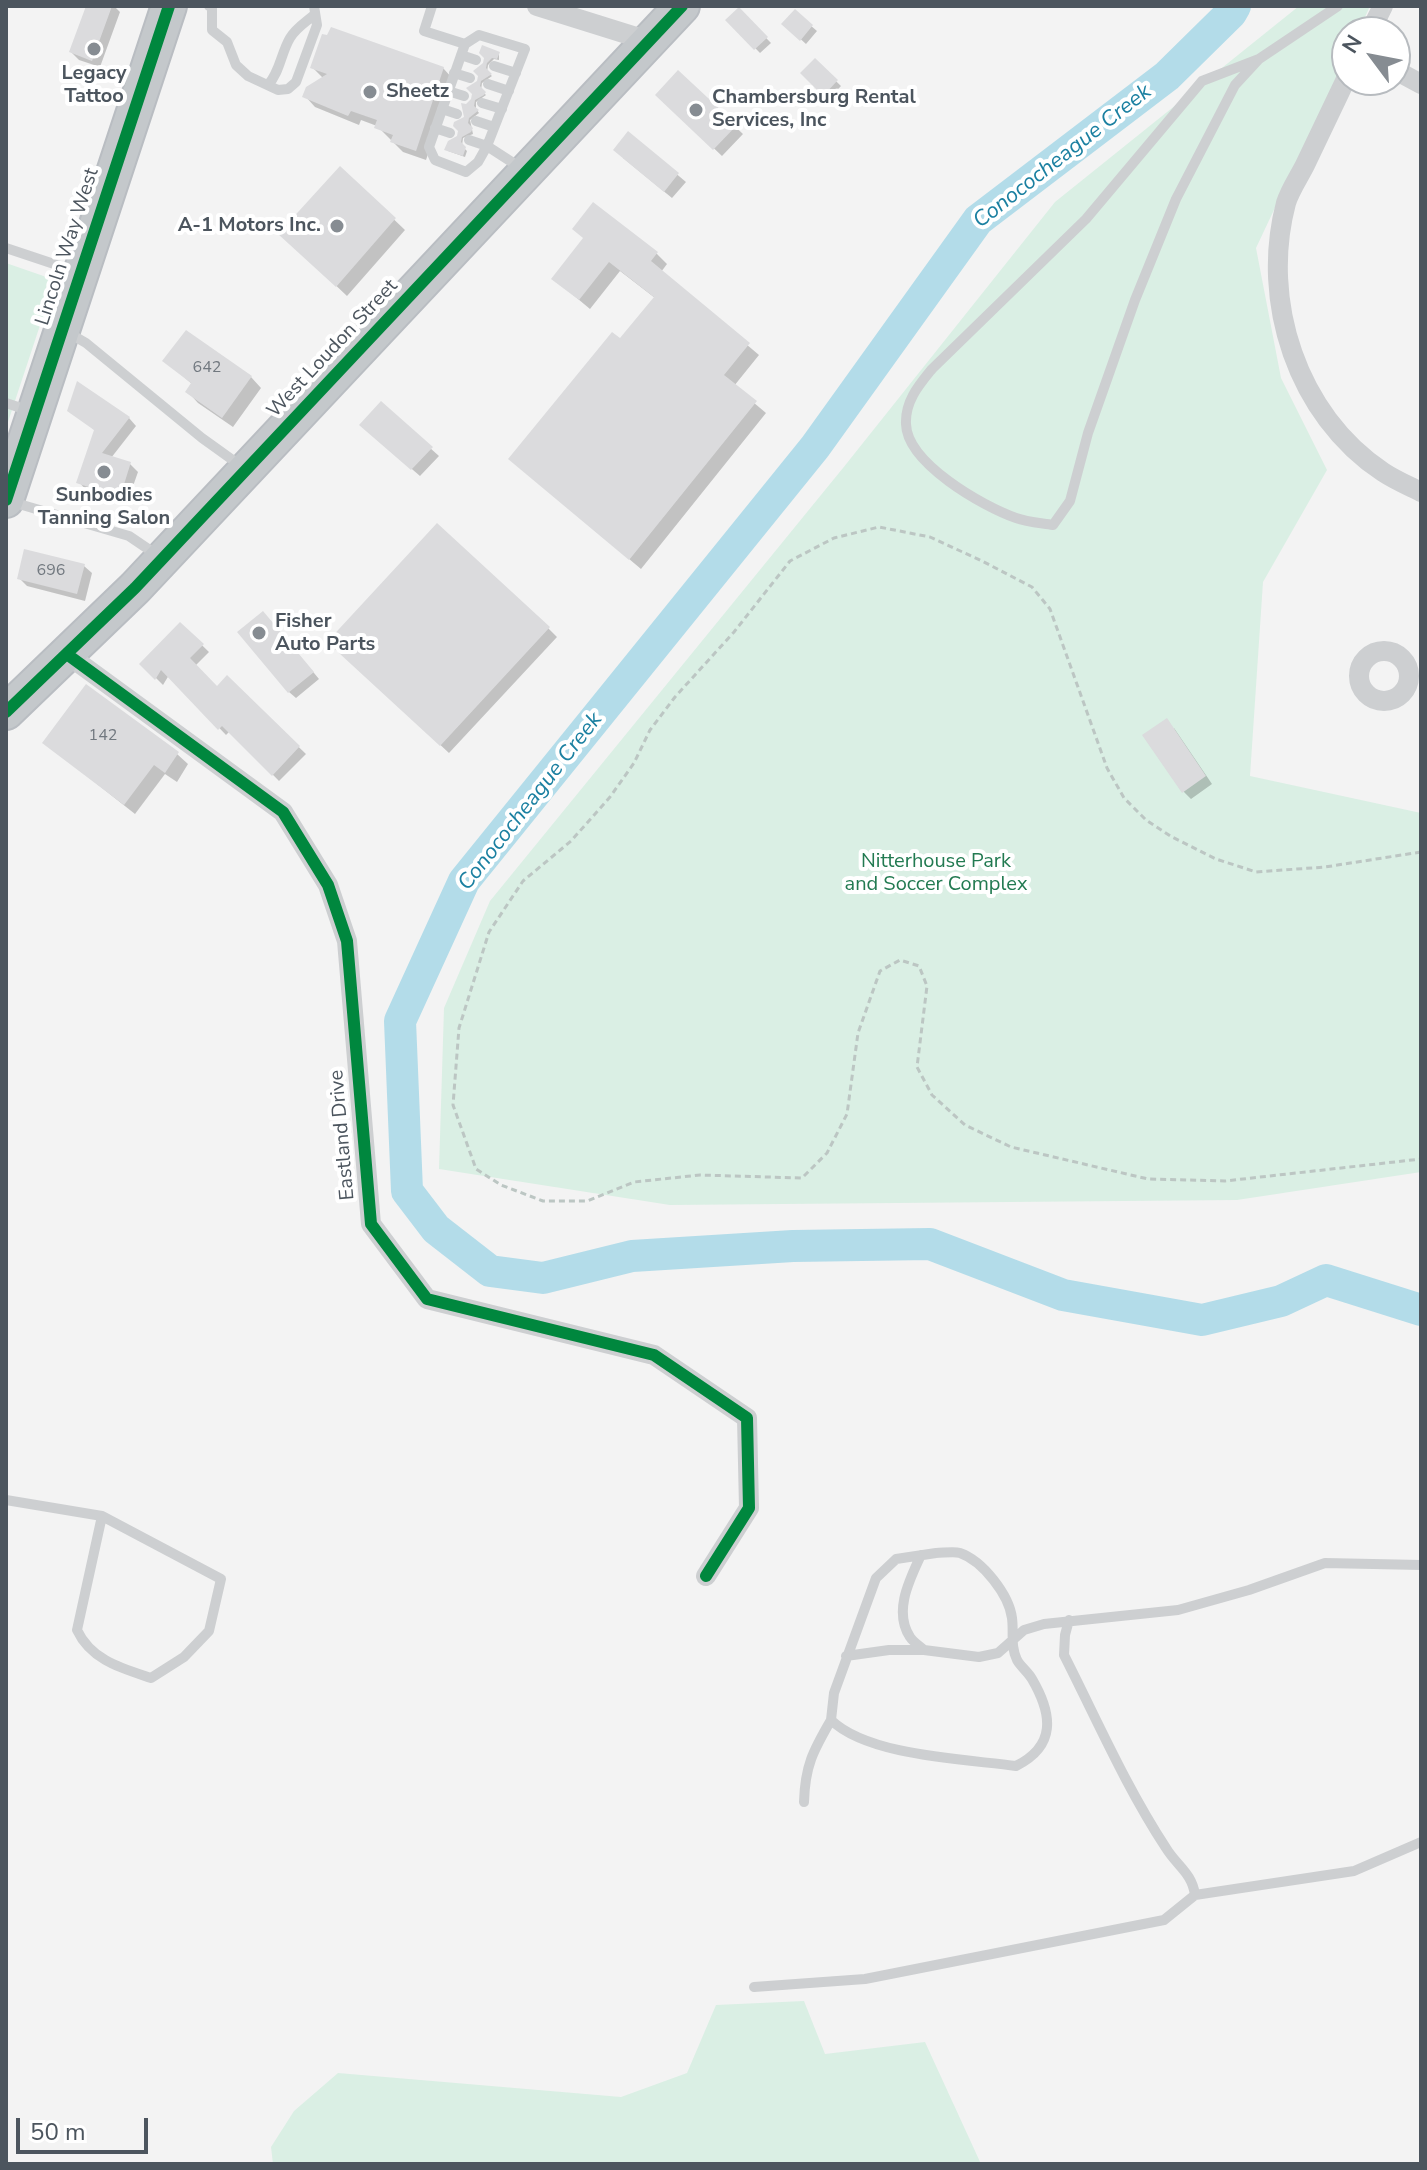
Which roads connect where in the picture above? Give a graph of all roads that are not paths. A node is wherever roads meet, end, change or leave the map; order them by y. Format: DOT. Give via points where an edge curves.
graph roads {
  1 [pos="169,6"];
  2 [pos="209,6"];
  3 [pos="432,6"];
  4 [pos="537,6"];
  5 [pos="682,6"];
  6 [pos="1338,6"];
  7 [pos="314,10"];
  8 [pos="649,41"];
  9 [pos="463,50"];
  10 [pos="1259,59"];
  11 [pos="476,60"];
  12 [pos="494,66"];
  13 [pos="454,73"];
  14 [pos="516,73"];
  15 [pos="470,78"];
  16 [pos="488,84"];
  17 [pos="268,85"];
  18 [pos="448,91"];
  19 [pos="509,91"];
  20 [pos="464,96"];
  21 [pos="1338,96"];
  22 [pos="482,103"];
  23 [pos="442,109"];
  24 [pos="502,109"];
  25 [pos="457,114"];
  26 [pos="476,121"];
  27 [pos="494,127"];
  28 [pos="435,128"];
  29 [pos="450,133"];
  30 [pos="469,140"];
  31 [pos="487,146"];
  32 [pos="526,171"];
  33 [pos="6,248"];
  34 [pos="80,272"];
  35 [pos="62,329"];
  36 [pos="21,408"];
  37 [pos="247,471"];
  38 [pos="1421,492"];
  39 [pos="6,500"];
  40 [pos="163,559"];
  41 [pos="68,655"];
  42 [pos="7,711"];
  43 [pos="6,1500"];
  44 [pos="102,1516"];
  45 [pos="921,1555"];
  46 [pos="1421,1565"];
  47 [pos="706,1576"];
  48 [pos="1069,1620"];
  49 [pos="1011,1643"];
  50 [pos="924,1650"];
  51 [pos="846,1656"];
  52 [pos="831,1720"];
  53 [pos="804,1802"];
  54 [pos="1421,1842"];
  55 [pos="1195,1895"];
  56 [pos="754,1987"];
  1 -- 34 [label="highway, Lincoln Way West"];
  2 -- 17 [label="lane" via="212,30 227,42 236,65"];
  3 -- 9 [label="lane" via="424,31"];
  4 -- 8 [label="street"];
  5 -- 8 [label="highway, West Loudon Street"];
  6 -- 10 [label="lane"];
  7 -- 17 [label="lane" via="294,32"];
  7 -- 17 [label="lane" via="317,25 296,82 288,89"];
  8 -- 32 [label="highway, West Loudon Street"];
  9 -- 11 [label="lane"];
  9 -- 13 [label="lane"];
  9 -- 14 [label="lane" via="479,35 525,49"];
  10 -- 10 [label="lane" via="1235,85 1176,199 1098,404 1070,501 1053,525 1016,518 959,489 913,450 906,424 913,392 1086,219 1202,81"];
  12 -- 14 [label="lane"];
  13 -- 15 [label="lane"];
  13 -- 18 [label="lane"];
  14 -- 19 [label="lane"];
  16 -- 19 [label="lane"];
  18 -- 20 [label="lane"];
  18 -- 23 [label="lane"];
  19 -- 24 [label="lane"];
  21 -- 38 [label="street" via="1287,202 1278,264 1282,322 1305,385 1330,422 1384,472"];
  22 -- 24 [label="lane"];
  23 -- 25 [label="lane"];
  23 -- 28 [label="lane"];
  24 -- 27 [label="lane"];
  26 -- 27 [label="lane"];
  27 -- 31 [label="lane"];
  28 -- 29 [label="lane"];
  28 -- 31 [label="lane" via="429,147 435,160 466,172"];
  30 -- 31 [label="lane"];
  31 -- 32 [label="lane"];
  32 -- 37 [label="highway, West Loudon Street"];
  33 -- 34 [label="lane"];
  34 -- 35 [label="highway, Lincoln Way West"];
  35 -- 36 [label="highway, Lincoln Way West"];
  35 -- 37 [label="lane"];
  36 -- 39 [label="highway, Lincoln Way West"];
  37 -- 40 [label="highway, West Loudon Street"];
  39 -- 40 [label="lane" via="129,536"];
  40 -- 41 [label="highway, West Loudon Street"];
  41 -- 42 [label="highway, West Loudon Street"];
  41 -- 47 [label="street, Eastland Drive" via="283,812 328,885 347,941 371,1224 427,1299 654,1355 747,1418 749,1508"];
  43 -- 44 [label="lane"];
  44 -- 44 [label="lane" via="77,1630 85,1645 107,1663 151,1678 184,1657 209,1631 221,1579"];
  45 -- 49 [label="lane" via="960,1553 990,1575 1006,1597"];
  45 -- 50 [label="lane" via="905,1590 903,1613 908,1636"];
  45 -- 51 [label="lane" via="896,1559 876,1578"];
  46 -- 48 [label="lane" via="1325,1563 1178,1610"];
  48 -- 49 [label="lane" via="1024,1630"];
  48 -- 55 [label="lane" via="1064,1655 1131,1793 1193,1880"];
  49 -- 50 [label="lane" via="979,1657"];
  49 -- 52 [label="lane" via="1048,1718 1046,1740 1033,1757 1016,1766 877,1747 843,1732"];
  50 -- 51 [label="lane"];
  51 -- 52 [label="lane"];
  52 -- 53 [label="lane" via="805,1774"];
  54 -- 55 [label="lane" via="1354,1871"];
  55 -- 56 [label="lane" via="1164,1920 865,1979"];
}
